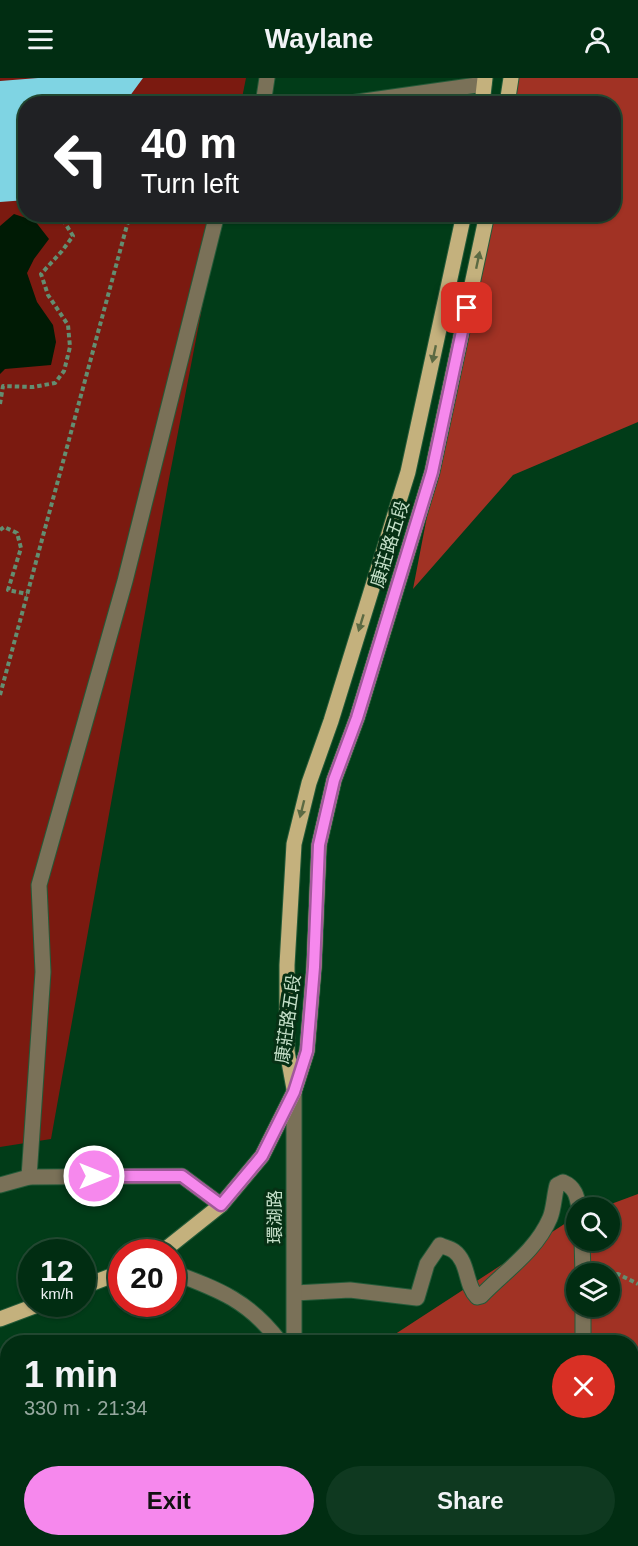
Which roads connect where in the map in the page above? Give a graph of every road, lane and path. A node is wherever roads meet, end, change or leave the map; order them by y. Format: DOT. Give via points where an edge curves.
graph roads {
  1 [pos="267,78"];
  2 [pos="511,78"];
  3 [pos="485,81"];
  4 [pos="264,96"];
  5 [pos="392,96"];
  6 [pos="483,96"];
  7 [pos="508,96"];
  8 [pos="64,222"];
  9 [pos="128,222"];
  10 [pos="216,222"];
  11 [pos="462,222"];
  12 [pos="485,222"];
  13 [pos="0,404"];
  14 [pos="0,530"];
  15 [pos="27,595"];
  16 [pos="0,695"];
  17 [pos="294,1092"];
  18 [pos="29,1177"];
  19 [pos="0,1185"];
  20 [pos="577,1197"];
  21 [pos="221,1205"];
  22 [pos="178,1239"];
  23 [pos="620,1275"];
  24 [pos="186,1278"];
  25 [pos="638,1284"];
  26 [pos="295,1293"];
  27 [pos="18,1312"];
  28 [pos="583,1317"];
  29 [pos="0,1319"];
  30 [pos="275,1335"];
  31 [pos="294,1335"];
  32 [pos="583,1335"];
  1 -- 4 [label="street"];
  2 -- 7 [label="main road"];
  3 -- 5 [label="street"];
  3 -- 6 [label="main road"];
  8 -- 13 [label="path" via="73,236 41,274 48,295 68,325 70,347 64,372 55,383 3,386"];
  9 -- 15 [label="path"];
  10 -- 18 [label="street" via="125,581 39,885 43,972"];
  11 -- 17 [label="main road, 康莊路五段, one-way" via="408,472 309,783 294,844 287,965 287,1052"];
  17 -- 12 [label="main road, 康莊路五段, one-way" via="307,1051 319,845 334,780 357,718 432,472"];
  14 -- 15 [label="path" via="4,527 17,533 21,548 9,590"];
  15 -- 16 [label="path"];
  17 -- 21 [label="main road" via="262,1156"];
  17 -- 26 [label="street, 環湖路"];
  18 -- 19 [label="street"];
  18 -- 21 [label="street" via="182,1176"];
  20 -- 26 [label="street" via="569,1184 557,1185 551,1216 541,1233 523,1257 481,1296 473,1293 464,1265 455,1252 440,1245 427,1264 417,1298 350,1290"];
  21 -- 22 [label="main road"];
  23 -- 25 [label="path"];
  24 -- 30 [label="street" via="237,1300"];
  26 -- 31 [label="street, 環湖路"];
  27 -- 29 [label="main road"];
  28 -- 32 [label="street"];
}
